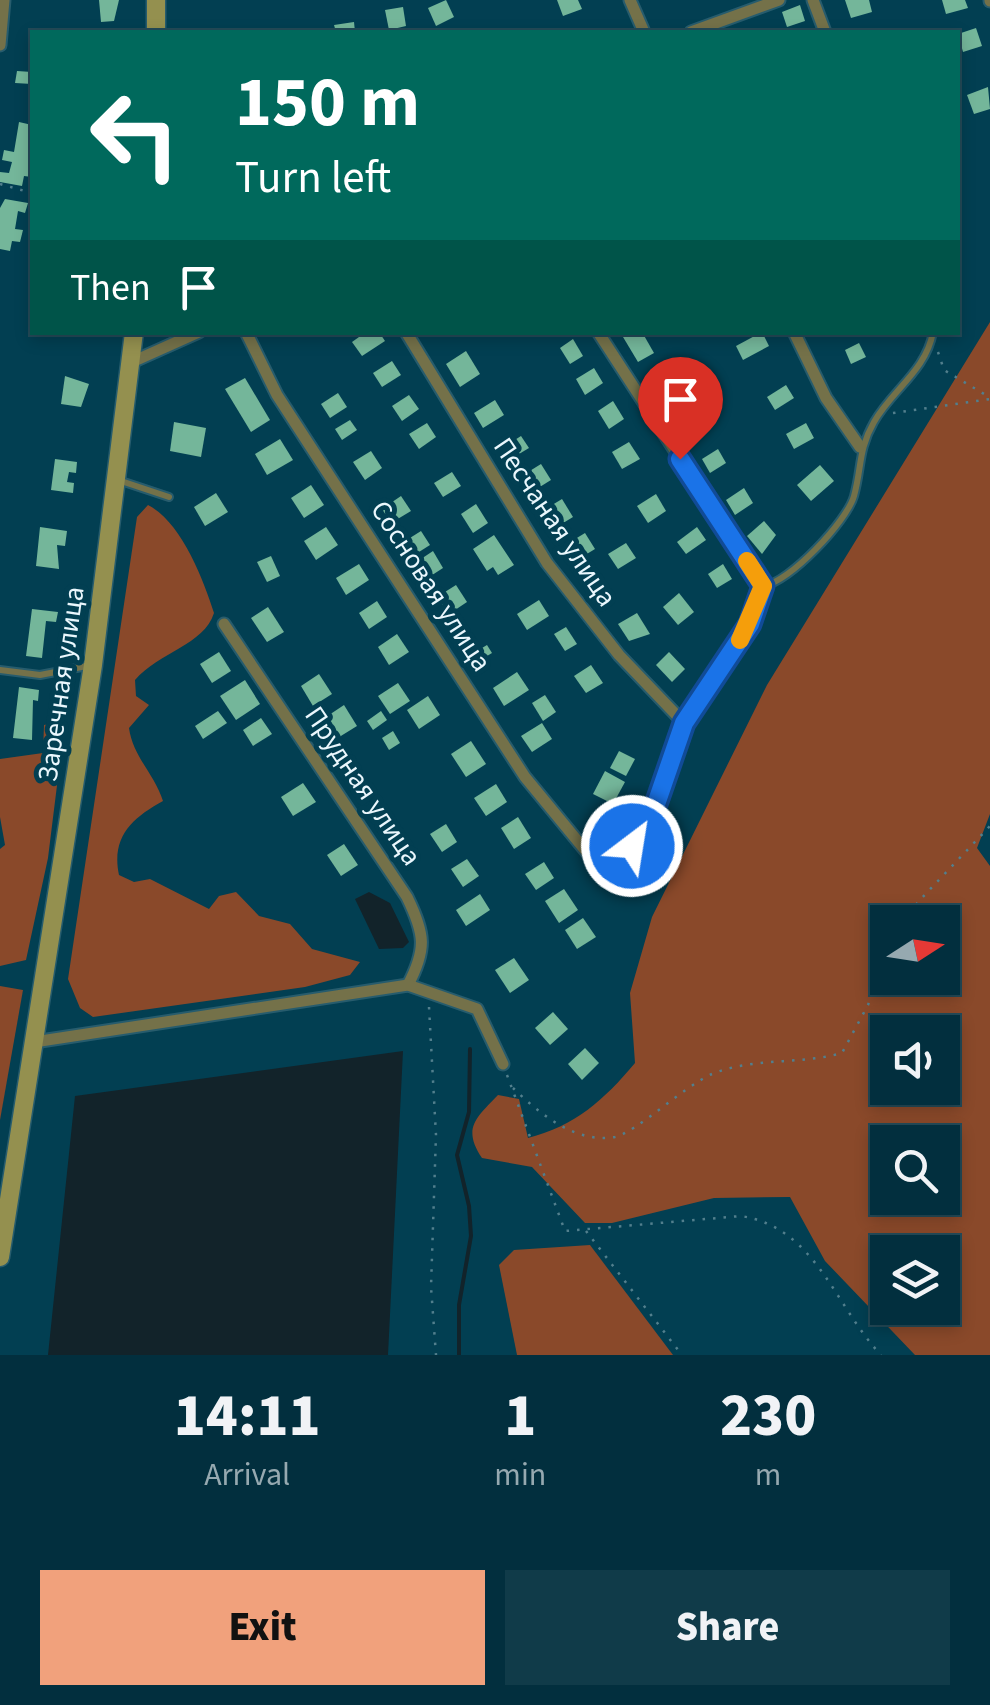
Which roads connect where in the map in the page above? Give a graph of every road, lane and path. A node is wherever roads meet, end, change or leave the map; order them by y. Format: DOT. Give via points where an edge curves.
graph roads {
  1 [pos="4,0"];
  2 [pos="156,0"];
  3 [pos="630,0"];
  4 [pos="779,0"];
  5 [pos="813,0"];
  6 [pos="156,30"];
  7 [pos="643,30"];
  8 [pos="696,30"];
  9 [pos="825,30"];
  10 [pos="0,45"];
  11 [pos="0,184"];
  12 [pos="30,192"];
  13 [pos="134,335"];
  14 [pos="192,335"];
  15 [pos="247,335"];
  16 [pos="408,335"];
  17 [pos="600,335"];
  18 [pos="795,335"];
  19 [pos="933,335"];
  20 [pos="933,335"];
  21 [pos="132,362"];
  22 [pos="990,398"];
  23 [pos="877,416"];
  24 [pos="860,447"];
  25 [pos="117,480"];
  26 [pos="169,498"];
  27 [pos="763,586"];
  28 [pos="224,624"];
  29 [pos="94,665"];
  30 [pos="0,670"];
  31 [pos="684,723"];
  32 [pos="990,826"];
  33 [pos="590,856"];
  34 [pos="916,905"];
  35 [pos="408,985"];
  36 [pos="428,992"];
  37 [pos="872,995"];
  38 [pos="34,1042"];
  39 [pos="503,1064"];
  40 [pos="512,1087"];
  41 [pos="7,1163"];
  42 [pos="585,1230"];
  43 [pos="0,1257"];
  44 [pos="436,1355"];
  45 [pos="682,1355"];
  46 [pos="881,1355"];
  1 -- 10 [label="street"];
  2 -- 6 [label="main road"];
  3 -- 7 [label="street"];
  4 -- 8 [label="street"];
  5 -- 9 [label="street"];
  11 -- 12 [label="path"];
  13 -- 21 [label="main road, Заречная улица"];
  14 -- 21 [label="street"];
  15 -- 33 [label="street, Сосновая улица" via="277,395 463,683 525,777"];
  16 -- 31 [label="street, Песчаная улица" via="546,564 619,656"];
  17 -- 27 [label="street"];
  18 -- 24 [label="street"];
  19 -- 22 [label="path" via="944,370"];
  20 -- 23 [label="lane" via="916,373"];
  21 -- 25 [label="main road, Заречная улица"];
  22 -- 23 [label="path"];
  23 -- 24 [label="lane"];
  24 -- 27 [label="lane" via="854,500 796,571"];
  25 -- 26 [label="lane"];
  25 -- 29 [label="main road, Заречная улица"];
  27 -- 31 [label="lane" via="750,624"];
  28 -- 35 [label="street, Прудная улица" via="408,897 423,956"];
  29 -- 30 [label="lane" via="40,675"];
  29 -- 38 [label="main road, Заречная улица"];
  31 -- 33 [label="lane" via="654,810 632,846"];
  32 -- 34 [label="path"];
  35 -- 36 [label="street"];
  35 -- 38 [label="street"];
  36 -- 39 [label="street" via="477,1009"];
  36 -- 44 [label="path"];
  37 -- 40 [label="path" via="842,1053 713,1074 616,1137 548,1120"];
  38 -- 41 [label="main road, Заречная улица"];
  39 -- 40 [label="path"];
  40 -- 42 [label="path" via="565,1231"];
  41 -- 43 [label="main road, Заречная улица"];
  42 -- 45 [label="path"];
  42 -- 46 [label="path" via="741,1216 768,1220 786,1230 826,1275"];
}
